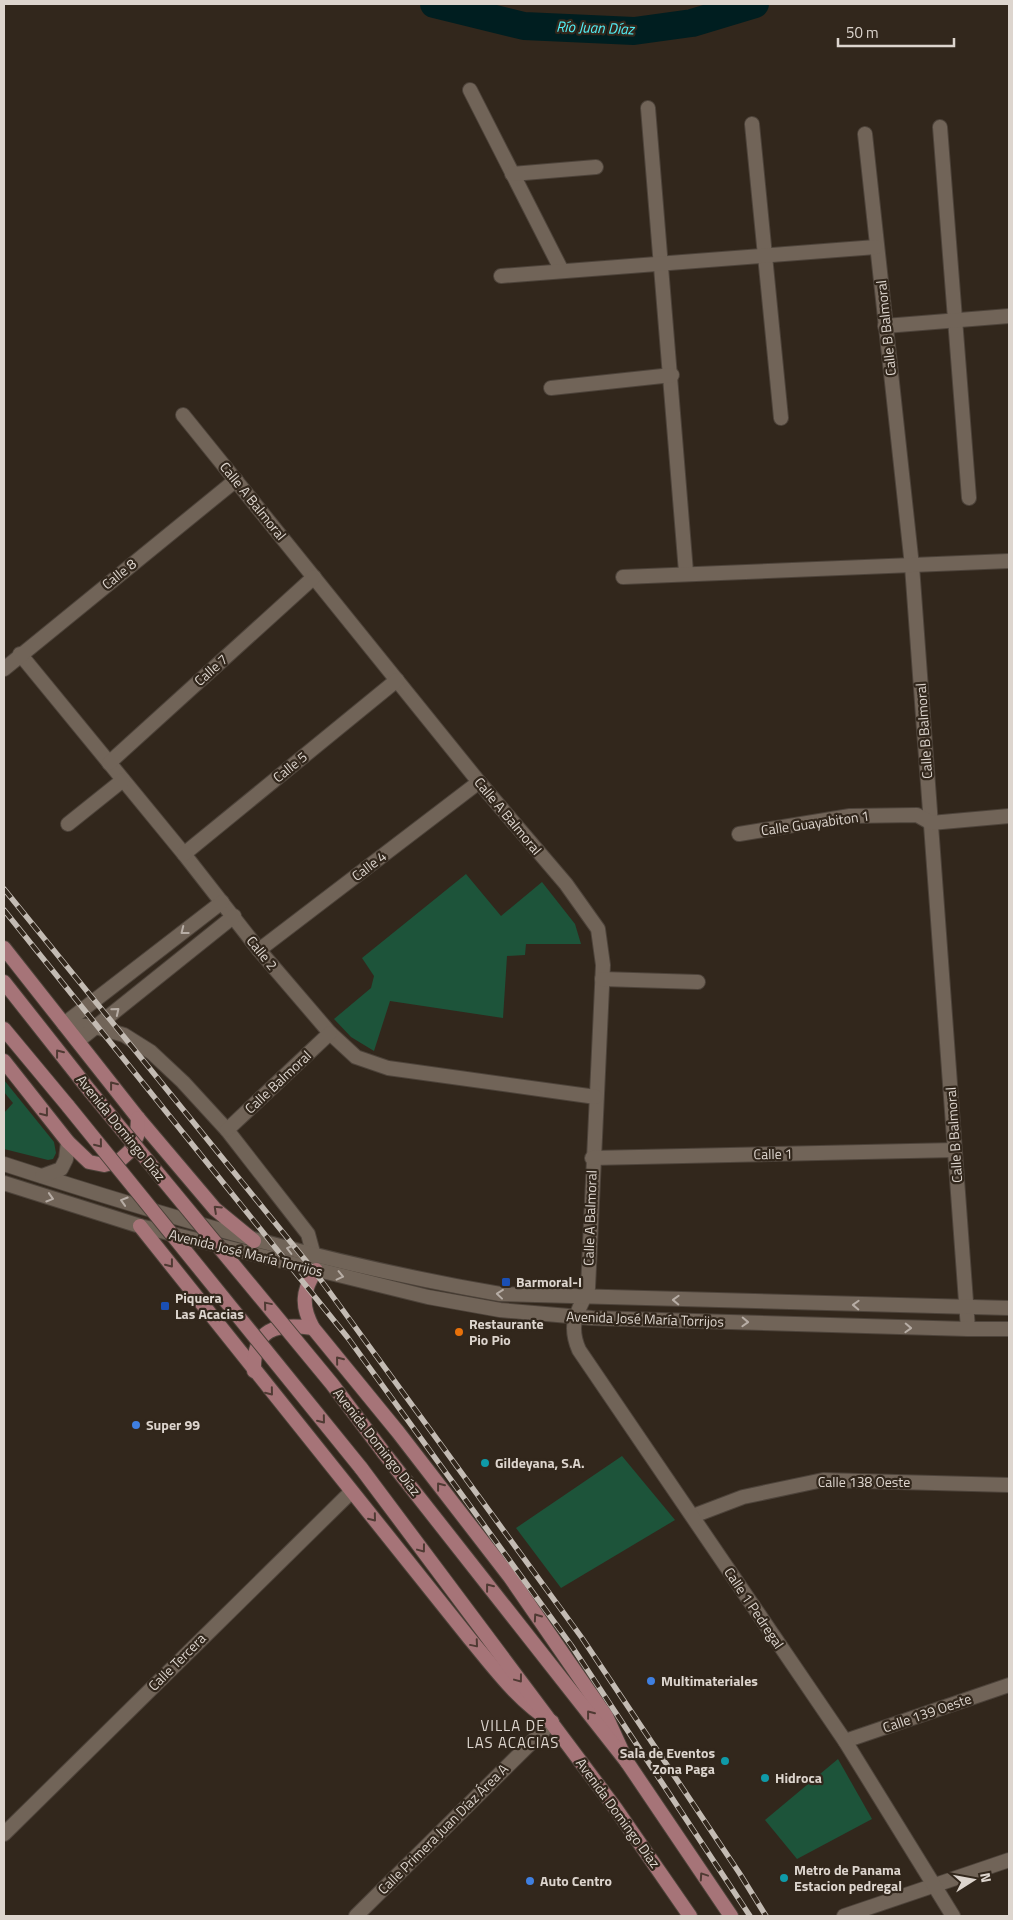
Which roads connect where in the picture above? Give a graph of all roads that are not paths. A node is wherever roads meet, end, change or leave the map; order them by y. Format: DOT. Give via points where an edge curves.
graph roads {
  1 [pos="470,90"];
  2 [pos="648,108"];
  3 [pos="752,124"];
  4 [pos="940,127"];
  5 [pos="865,134"];
  6 [pos="596,167"];
  7 [pos="512,174"];
  8 [pos="876,247"];
  9 [pos="765,256"];
  10 [pos="661,263"];
  11 [pos="562,271"];
  12 [pos="501,276"];
  13 [pos="1009,316"];
  14 [pos="955,320"];
  15 [pos="885,326"];
  16 [pos="672,375"];
  17 [pos="551,388"];
  18 [pos="183,415"];
  19 [pos="781,418"];
  20 [pos="236,480"];
  21 [pos="969,498"];
  22 [pos="1009,561"];
  23 [pos="912,566"];
  24 [pos="686,572"];
  25 [pos="314,577"];
  26 [pos="624,577"];
  27 [pos="20,654"];
  28 [pos="4,669"];
  29 [pos="397,680"];
  30 [pos="109,763"];
  31 [pos="123,780"];
  32 [pos="479,782"];
  33 [pos="1009,816"];
  34 [pos="931,823"];
  35 [pos="68,824"];
  36 [pos="739,834"];
  37 [pos="184,854"];
  38 [pos="222,902"];
  39 [pos="234,916"];
  40 [pos="4,948"];
  41 [pos="259,950"];
  42 [pos="602,979"];
  43 [pos="4,982"];
  44 [pos="698,982"];
  45 [pos="64,1024"];
  46 [pos="96,1028"];
  47 [pos="4,1029"];
  48 [pos="330,1033"];
  49 [pos="78,1041"];
  50 [pos="4,1061"];
  51 [pos="596,1097"];
  52 [pos="138,1118"];
  53 [pos="227,1130"];
  54 [pos="68,1142"];
  55 [pos="955,1150"];
  56 [pos="592,1158"];
  57 [pos="4,1164"];
  58 [pos="42,1176"];
  59 [pos="4,1183"];
  60 [pos="140,1226"];
  61 [pos="254,1241"];
  62 [pos="314,1256"];
  63 [pos="316,1270"];
  64 [pos="584,1298"];
  65 [pos="967,1308"];
  66 [pos="1009,1308"];
  67 [pos="574,1317"];
  68 [pos="313,1328"];
  69 [pos="1009,1328"];
  70 [pos="968,1329"];
  71 [pos="254,1371"];
  72 [pos="1009,1485"];
  73 [pos="352,1492"];
  74 [pos="693,1516"];
  75 [pos="1009,1685"];
  76 [pos="552,1722"];
  77 [pos="845,1741"];
  78 [pos="627,1762"];
  79 [pos="4,1834"];
  80 [pos="1009,1860"];
  81 [pos="934,1884"];
  82 [pos="356,1916"];
  83 [pos="690,1916"];
  84 [pos="730,1916"];
  85 [pos="844,1916"];
  86 [pos="953,1916"];
  1 -- 7 [label="street"];
  2 -- 10 [label="street"];
  3 -- 9 [label="street"];
  4 -- 14 [label="street"];
  5 -- 8 [label="street, Calle B Balmoral"];
  6 -- 7 [label="street"];
  7 -- 11 [label="street"];
  8 -- 9 [label="street"];
  8 -- 15 [label="street, Calle B Balmoral"];
  9 -- 10 [label="street"];
  9 -- 19 [label="street"];
  10 -- 11 [label="street"];
  10 -- 16 [label="street"];
  11 -- 12 [label="street"];
  13 -- 14 [label="street"];
  14 -- 15 [label="street"];
  14 -- 21 [label="street"];
  15 -- 23 [label="street, Calle B Balmoral"];
  16 -- 17 [label="street"];
  16 -- 24 [label="street"];
  18 -- 20 [label="street, Calle A Balmoral"];
  20 -- 25 [label="street, Calle A Balmoral"];
  20 -- 27 [label="street, Calle 8"];
  22 -- 23 [label="street"];
  23 -- 24 [label="street"];
  23 -- 34 [label="street, Calle B Balmoral"];
  24 -- 26 [label="street"];
  25 -- 29 [label="street, Calle A Balmoral"];
  25 -- 30 [label="street, Calle 7"];
  27 -- 28 [label="street, Calle 8"];
  27 -- 30 [label="street, Calle 2"];
  29 -- 32 [label="street, Calle A Balmoral"];
  29 -- 37 [label="street, Calle 5"];
  30 -- 31 [label="street, Calle 2"];
  31 -- 35 [label="street"];
  31 -- 37 [label="street, Calle 2"];
  32 -- 41 [label="street, Calle 4"];
  32 -- 42 [label="street, Calle A Balmoral" via="566,884 598,929"];
  33 -- 34 [label="street, Calle Guayabiton 1"];
  34 -- 36 [label="street, Calle Guayabiton 1" via="917,815 850,816"];
  34 -- 55 [label="street, Calle B Balmoral"];
  37 -- 38 [label="street, Calle 2"];
  38 -- 39 [label="street, Calle 2"];
  38 -- 45 [label="street, one-way"];
  39 -- 41 [label="street, Calle 2"];
  46 -- 39 [label="street, one-way"];
  40 -- 45 [label="main road"];
  41 -- 48 [label="street, Calle 2"];
  42 -- 44 [label="street"];
  42 -- 51 [label="street, Calle A Balmoral"];
  78 -- 43 [label="main road, Avenida Domingo Díaz, one-way, bridge" via="332,1384"];
  45 -- 46 [label="street"];
  45 -- 49 [label="main road"];
  46 -- 49 [label="street"];
  46 -- 53 [label="street" via="124,1035 151,1052"];
  47 -- 76 [label="main road, Avenida Domingo Díaz, one-way, bridge" via="361,1468"];
  48 -- 51 [label="street, Calle 2" via="356,1057 388,1068"];
  48 -- 53 [label="street, Calle Balmoral"];
  52 -- 49 [label="main road, one-way"];
  50 -- 54 [label="main road, one-way"];
  51 -- 56 [label="street, Calle A Balmoral"];
  52 -- 54 [label="main road" via="137,1136 130,1151 119,1161 104,1165 89,1162"];
  61 -- 52 [label="main road, one-way" via="215,1209"];
  53 -- 62 [label="street" via="308,1234"];
  54 -- 58 [label="street" via="61,1169"];
  55 -- 56 [label="street, Calle 1"];
  55 -- 65 [label="street, Calle B Balmoral"];
  56 -- 64 [label="street, Calle A Balmoral" via="588,1288"];
  57 -- 58 [label="street, Avenida José María Torrijos"];
  61 -- 58 [label="street, Avenida José María Torrijos, one-way"];
  59 -- 60 [label="street, Avenida José María Torrijos, one-way"];
  60 -- 63 [label="street, Avenida José María Torrijos"];
  60 -- 71 [label="main road, one-way"];
  62 -- 61 [label="street, Avenida José María Torrijos, one-way"];
  64 -- 62 [label="street, Avenida José María Torrijos, one-way" via="500,1294"];
  63 -- 67 [label="street, Avenida José María Torrijos, one-way" via="428,1298 500,1310"];
  63 -- 68 [label="main road" via="307,1283 303,1298 305,1314"];
  65 -- 64 [label="street, Avenida José María Torrijos, one-way"];
  64 -- 67 [label="street"];
  65 -- 66 [label="street, Avenida José María Torrijos"];
  65 -- 70 [label="street, Calle B Balmoral"];
  67 -- 70 [label="street, Avenida José María Torrijos, one-way"];
  67 -- 74 [label="street, Calle 1 Pedregal" via="572,1328 579,1350"];
  68 -- 71 [label="main road" via="288,1324 274,1328 260,1339 254,1356"];
  78 -- 68 [label="main road, one-way" via="606,1716 510,1577"];
  69 -- 70 [label="street, Avenida José María Torrijos"];
  71 -- 73 [label="main road, one-way"];
  72 -- 74 [label="street, Calle 138 Oeste" via="823,1480 743,1497"];
  73 -- 76 [label="main road, one-way" via="521,1699"];
  73 -- 79 [label="street, Calle Tercera"];
  74 -- 77 [label="street, Calle 1 Pedregal"];
  75 -- 77 [label="street, Calle 139 Oeste"];
  76 -- 82 [label="street, Calle Primera Juan Díaz Área A"];
  76 -- 83 [label="main road, Avenida Domingo Díaz"];
  77 -- 81 [label="street, Calle 1 Pedregal"];
  84 -- 78 [label="main road, Avenida Domingo Díaz, one-way"];
  80 -- 81 [label="street"];
  81 -- 85 [label="street"];
  81 -- 86 [label="street, Calle 1 Pedregal"];
}
